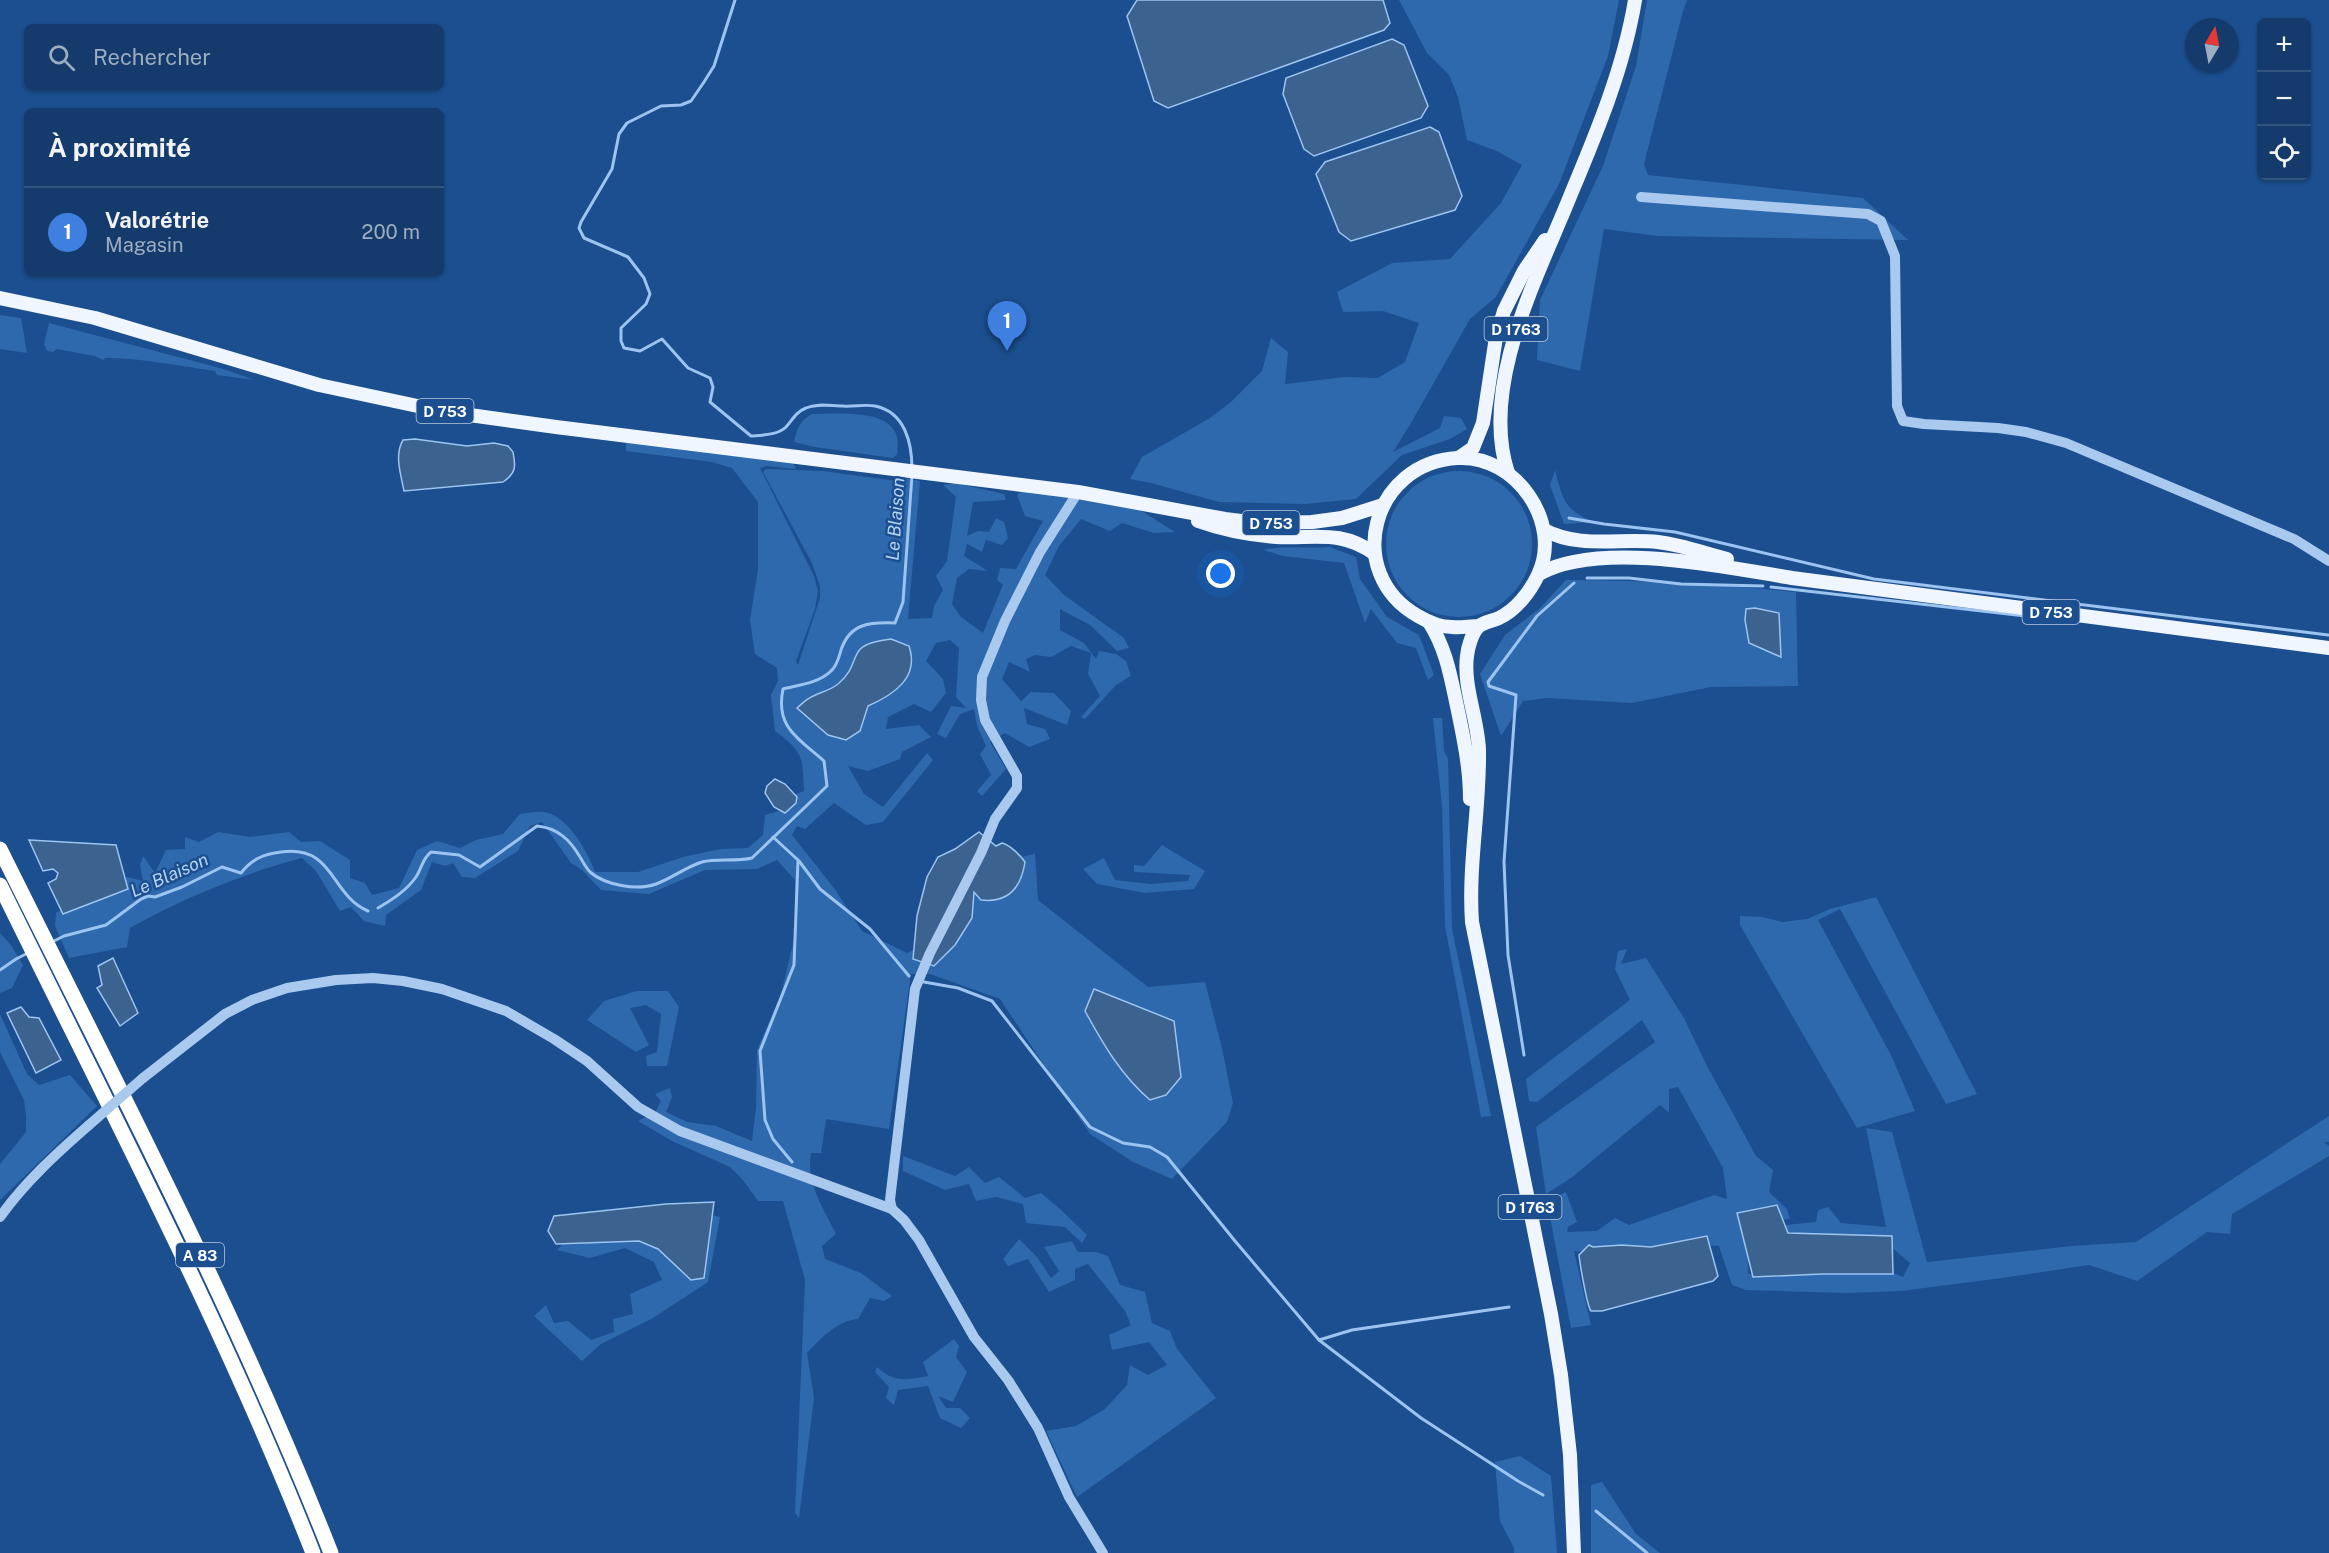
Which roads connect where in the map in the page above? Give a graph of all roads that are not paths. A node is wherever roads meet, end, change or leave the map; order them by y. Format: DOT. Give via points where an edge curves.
graph roads {
  1 [pos="1635,0"];
  2 [pos="1571,195"];
  3 [pos="1641,197"];
  4 [pos="0,298"];
  5 [pos="1460,457"];
  6 [pos="1508,472"];
  7 [pos="1078,492"];
  8 [pos="1383,505"];
  9 [pos="1159,507"];
  10 [pos="1544,530"];
  11 [pos="1375,554"];
  12 [pos="2329,561"];
  13 [pos="1539,574"];
  14 [pos="1792,578"];
  15 [pos="1429,622"];
  16 [pos="1479,626"];
  17 [pos="2329,647"];
  18 [pos="0,849"];
  19 [pos="1471,864"];
  20 [pos="0,885"];
  21 [pos="49,967"];
  22 [pos="892,1209"];
  23 [pos="0,1217"];
  24 [pos="313,1553"];
  25 [pos="331,1553"];
  26 [pos="1102,1553"];
  27 [pos="1574,1553"];
  1 -- 2 [label="main road, D 1763" via="1630,30 1606,107"];
  2 -- 5 [label="main road, D 1763" via="1504,311 1496,337 1483,423 1473,448"];
  2 -- 6 [label="main road, D 1763" via="1514,337 1500,430"];
  3 -- 12 [label="street" via="1868,214 1881,221 1895,256 1897,406 1903,421 1998,428 2066,443 2294,539"];
  4 -- 7 [label="main road, D 753" via="105,321 319,385 441,411"];
  5 -- 6 [label="main road" via="1485,461"];
  5 -- 8 [label="main road" via="1433,461 1412,471"];
  6 -- 10 [label="main road" via="1538,509"];
  7 -- 9 [label="main road, D 753"];
  7 -- 22 [label="street" via="1040,552 982,677 981,700 986,720 1017,776 1017,788 995,819 915,989 890,1191"];
  8 -- 9 [label="main road, D 753" via="1342,518 1280,523 1225,519"];
  8 -- 11 [label="main road" via="1375,532"];
  9 -- 11 [label="main road, D 753" via="1222,530 1344,538"];
  10 -- 13 [label="main road"];
  10 -- 14 [label="main road, D 753" via="1572,541 1678,546"];
  11 -- 15 [label="main road" via="1390,593 1406,609"];
  13 -- 14 [label="main road, D 753" via="1568,563 1623,558 1715,565"];
  13 -- 16 [label="main road" via="1523,600 1501,617"];
  14 -- 17 [label="main road, D 753"];
  15 -- 16 [label="main road" via="1452,627"];
  15 -- 19 [label="main road, D 1763" via="1446,654 1466,741"];
  16 -- 19 [label="main road, D 1763" via="1467,653 1466,670 1479,747"];
  18 -- 21 [label="highway, A 83" via="39,929"];
  19 -- 27 [label="main road, D 1763" via="1472,922 1560,1365 1570,1455"];
  20 -- 21 [label="highway, A 83" via="24,937"];
  21 -- 24 [label="highway, A 83" via="220,1335 283,1475"];
  21 -- 25 [label="highway, A 83" via="236,1330"];
  22 -- 23 [label="street, bridge" via="680,1131 638,1107 586,1061 506,1011 442,988 373,978 286,988 225,1014 143,1078 52,1158"];
  22 -- 26 [label="street" via="919,1239 975,1337 1038,1428 1069,1497"];
}
